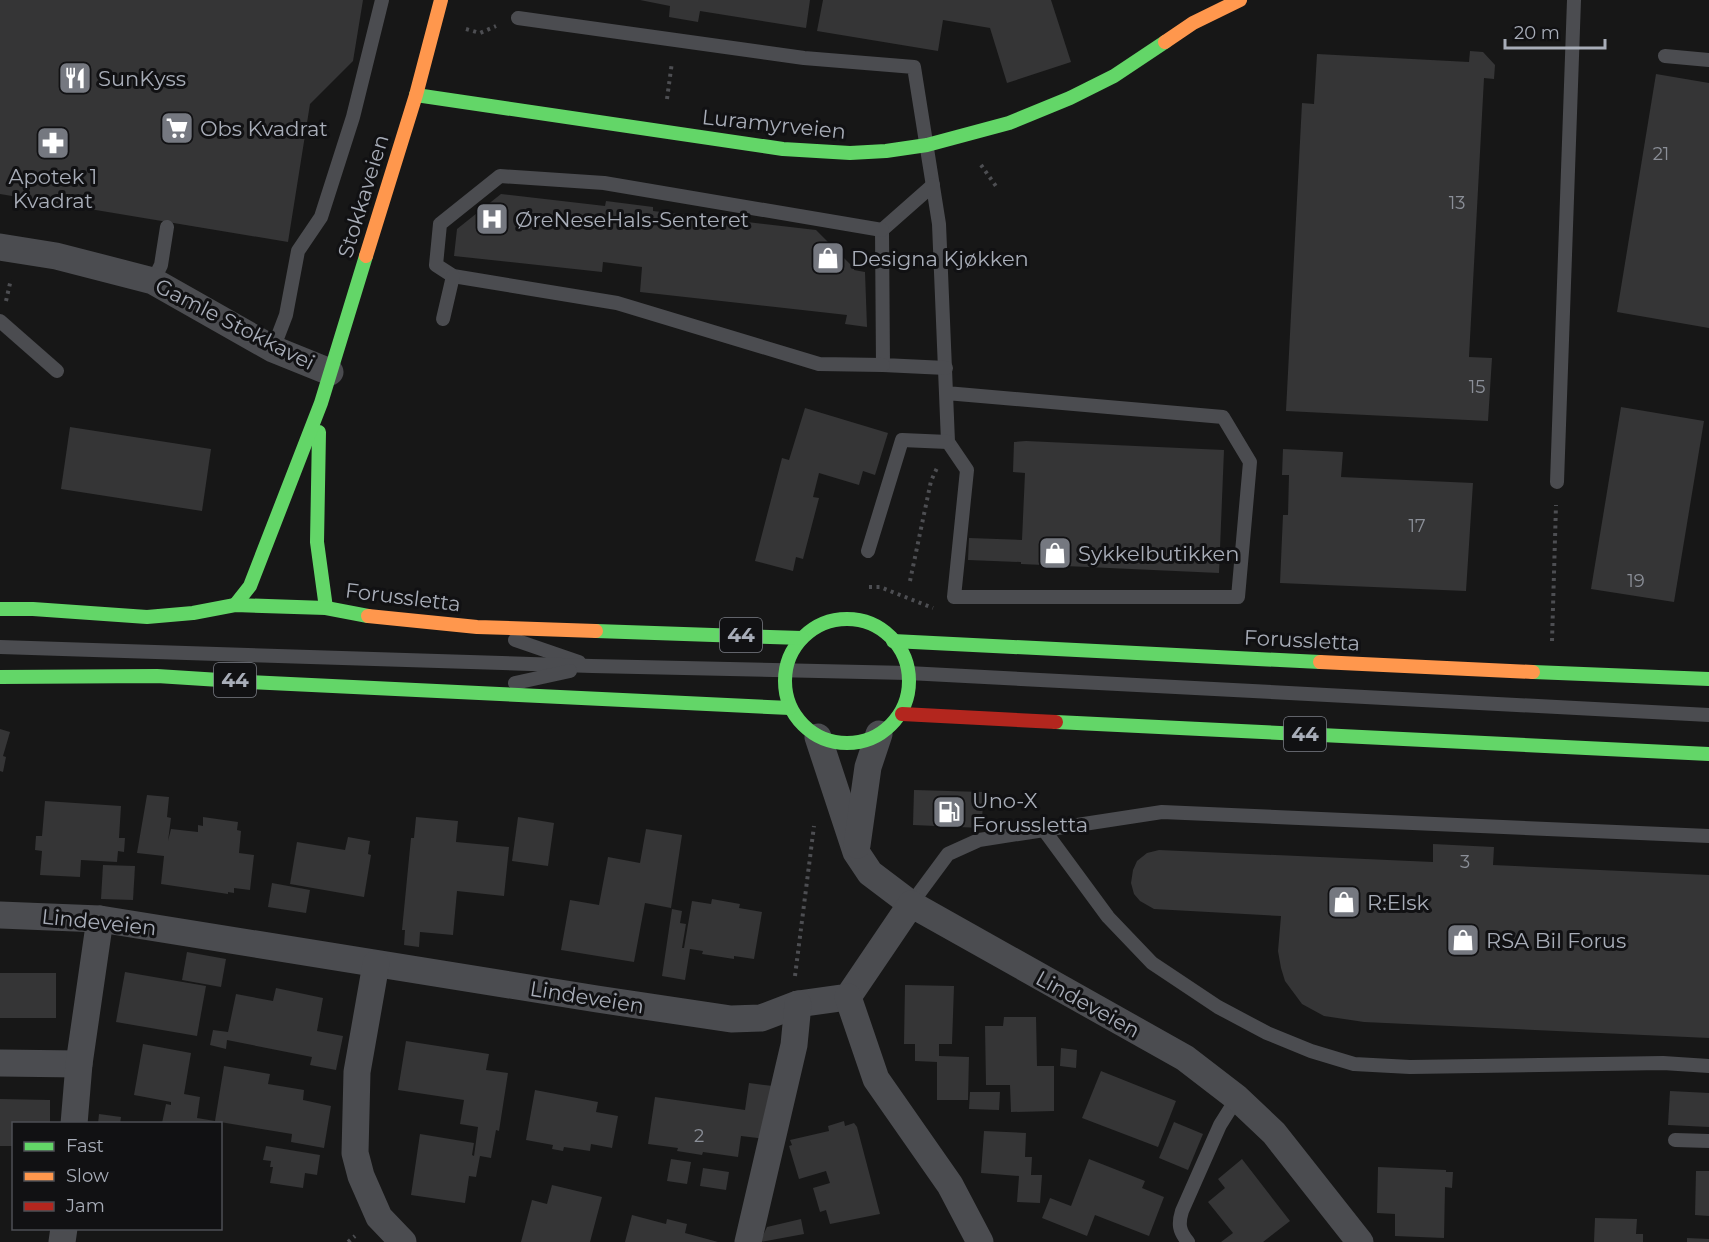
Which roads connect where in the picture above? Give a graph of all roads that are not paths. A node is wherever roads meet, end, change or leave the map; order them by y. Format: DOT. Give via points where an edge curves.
graph roads {
  1 [pos="382,0"];
  2 [pos="441,0"];
  3 [pos="1240,0"];
  4 [pos="1574,0"];
  5 [pos="518,18"];
  6 [pos="1665,56"];
  7 [pos="1709,60"];
  8 [pos="416,96"];
  9 [pos="927,145"];
  10 [pos="933,185"];
  11 [pos="167,227"];
  12 [pos="882,230"];
  13 [pos="0,247"];
  14 [pos="453,276"];
  15 [pos="153,281"];
  16 [pos="444,319"];
  17 [pos="0,321"];
  18 [pos="273,349"];
  19 [pos="883,364"];
  20 [pos="945,368"];
  21 [pos="57,371"];
  22 [pos="330,372"];
  23 [pos="946,393"];
  24 [pos="321,403"];
  25 [pos="948,442"];
  26 [pos="1557,482"];
  27 [pos="868,551"];
  28 [pos="235,605"];
  29 [pos="326,608"];
  30 [pos="0,609"];
  31 [pos="477,627"];
  32 [pos="802,638"];
  33 [pos="893,641"];
  34 [pos="0,647"];
  35 [pos="592,666"];
  36 [pos="785,671"];
  37 [pos="908,673"];
  38 [pos="0,677"];
  39 [pos="1709,679"];
  40 [pos="471,692"];
  41 [pos="790,708"];
  42 [pos="902,714"];
  43 [pos="1709,715"];
  44 [pos="879,734"];
  45 [pos="818,737"];
  46 [pos="1709,754"];
  47 [pos="1044,830"];
  48 [pos="1709,836"];
  49 [pos="856,852"];
  50 [pos="911,904"];
  51 [pos="0,915"];
  52 [pos="100,919"];
  53 [pos="376,964"];
  54 [pos="848,998"];
  55 [pos="798,1004"];
  56 [pos="0,1063"];
  57 [pos="80,1064"];
  58 [pos="1709,1066"];
  59 [pos="1238,1098"];
  60 [pos="74,1122"];
  61 [pos="1674,1140"];
  62 [pos="1709,1141"];
  63 [pos="403,1242"];
  64 [pos="748,1242"];
  65 [pos="980,1242"];
  66 [pos="1188,1242"];
  67 [pos="1360,1242"];
  1 -- 18 [label="lane" via="353,117 321,217 298,251 286,315"];
  2 -- 8 [label="main road, Stokkaveien"];
  3 -- 9 [label="main road, Luramyrveien" via="1193,23 1114,76 1070,98 1009,123"];
  4 -- 26 [label="lane"];
  5 -- 9 [label="lane" via="804,58 914,67"];
  6 -- 7 [label="lane"];
  8 -- 9 [label="main road, Luramyrveien" via="783,149 850,153"];
  8 -- 22 [label="main road, Stokkaveien"];
  9 -- 10 [label="lane"];
  10 -- 12 [label="lane"];
  10 -- 20 [label="lane" via="939,224"];
  11 -- 15 [label="lane" via="161,265"];
  12 -- 14 [label="lane" via="604,183 500,176 440,224 436,265"];
  12 -- 19 [label="lane"];
  13 -- 15 [label="street, Gamle Stokkavei" via="56,256"];
  14 -- 16 [label="lane"];
  14 -- 19 [label="lane" via="617,303 819,364"];
  15 -- 18 [label="street, Gamle Stokkavei"];
  17 -- 21 [label="lane"];
  18 -- 22 [label="street, Gamle Stokkavei"];
  19 -- 20 [label="lane"];
  20 -- 23 [label="lane"];
  22 -- 24 [label="main road, Stokkaveien"];
  23 -- 25 [label="lane"];
  23 -- 25 [label="lane" via="1223,417 1250,462 1238,597 954,597 967,470"];
  24 -- 28 [label="main road, Stokkaveien" via="250,586"];
  24 -- 29 [label="main road, Stokkaveien" via="315,542"];
  25 -- 27 [label="lane" via="902,440"];
  28 -- 29 [label="main road, Forussletta / 44"];
  28 -- 30 [label="main road, Forussletta / 44" via="147,617"];
  29 -- 31 [label="main road, Forussletta / 44" via="381,619"];
  31 -- 32 [label="main road, Forussletta / 44"];
  31 -- 35 [label="lane"];
  32 -- 33 [label="main road" via="816,627 840,619 865,622"];
  32 -- 36 [label="main road, 44"];
  33 -- 37 [label="main road"];
  33 -- 39 [label="main road, Forussletta"];
  34 -- 35 [label="lane"];
  35 -- 36 [label="lane"];
  35 -- 40 [label="lane"];
  36 -- 37 [label="lane"];
  36 -- 41 [label="main road, 44" via="784,690"];
  37 -- 42 [label="main road"];
  37 -- 43 [label="lane"];
  38 -- 40 [label="main road, 44" via="195,676"];
  40 -- 41 [label="main road, 44"];
  41 -- 45 [label="main road" via="801,724"];
  42 -- 44 [label="main road"];
  42 -- 46 [label="main road, 44"];
  44 -- 45 [label="main road" via="849,743"];
  44 -- 49 [label="street" via="868,767"];
  45 -- 49 [label="street, Lindeveien"];
  47 -- 48 [label="lane" via="1162,812"];
  47 -- 50 [label="lane" via="979,840 948,854"];
  47 -- 58 [label="lane" via="1108,917 1152,963 1218,1007 1311,1051 1354,1064 1410,1067 1663,1063"];
  49 -- 50 [label="street, Lindeveien" via="870,873"];
  50 -- 54 [label="street"];
  50 -- 59 [label="street, Lindeveien" via="1185,1058"];
  51 -- 52 [label="street, Lindeveien"];
  52 -- 53 [label="street, Lindeveien"];
  52 -- 57 [label="street"];
  53 -- 55 [label="street, Lindeveien" via="731,1019 761,1018"];
  53 -- 63 [label="street" via="357,1072 355,1154 379,1217"];
  54 -- 55 [label="street, Lindeveien"];
  54 -- 65 [label="street" via="876,1079 950,1185"];
  55 -- 64 [label="street" via="794,1045"];
  56 -- 57 [label="street"];
  57 -- 60 [label="street"];
  59 -- 66 [label="lane" via="1220,1125 1182,1211 1179,1222"];
  59 -- 67 [label="street, Lindeveien" via="1274,1133"];
  61 -- 62 [label="lane"];
}
